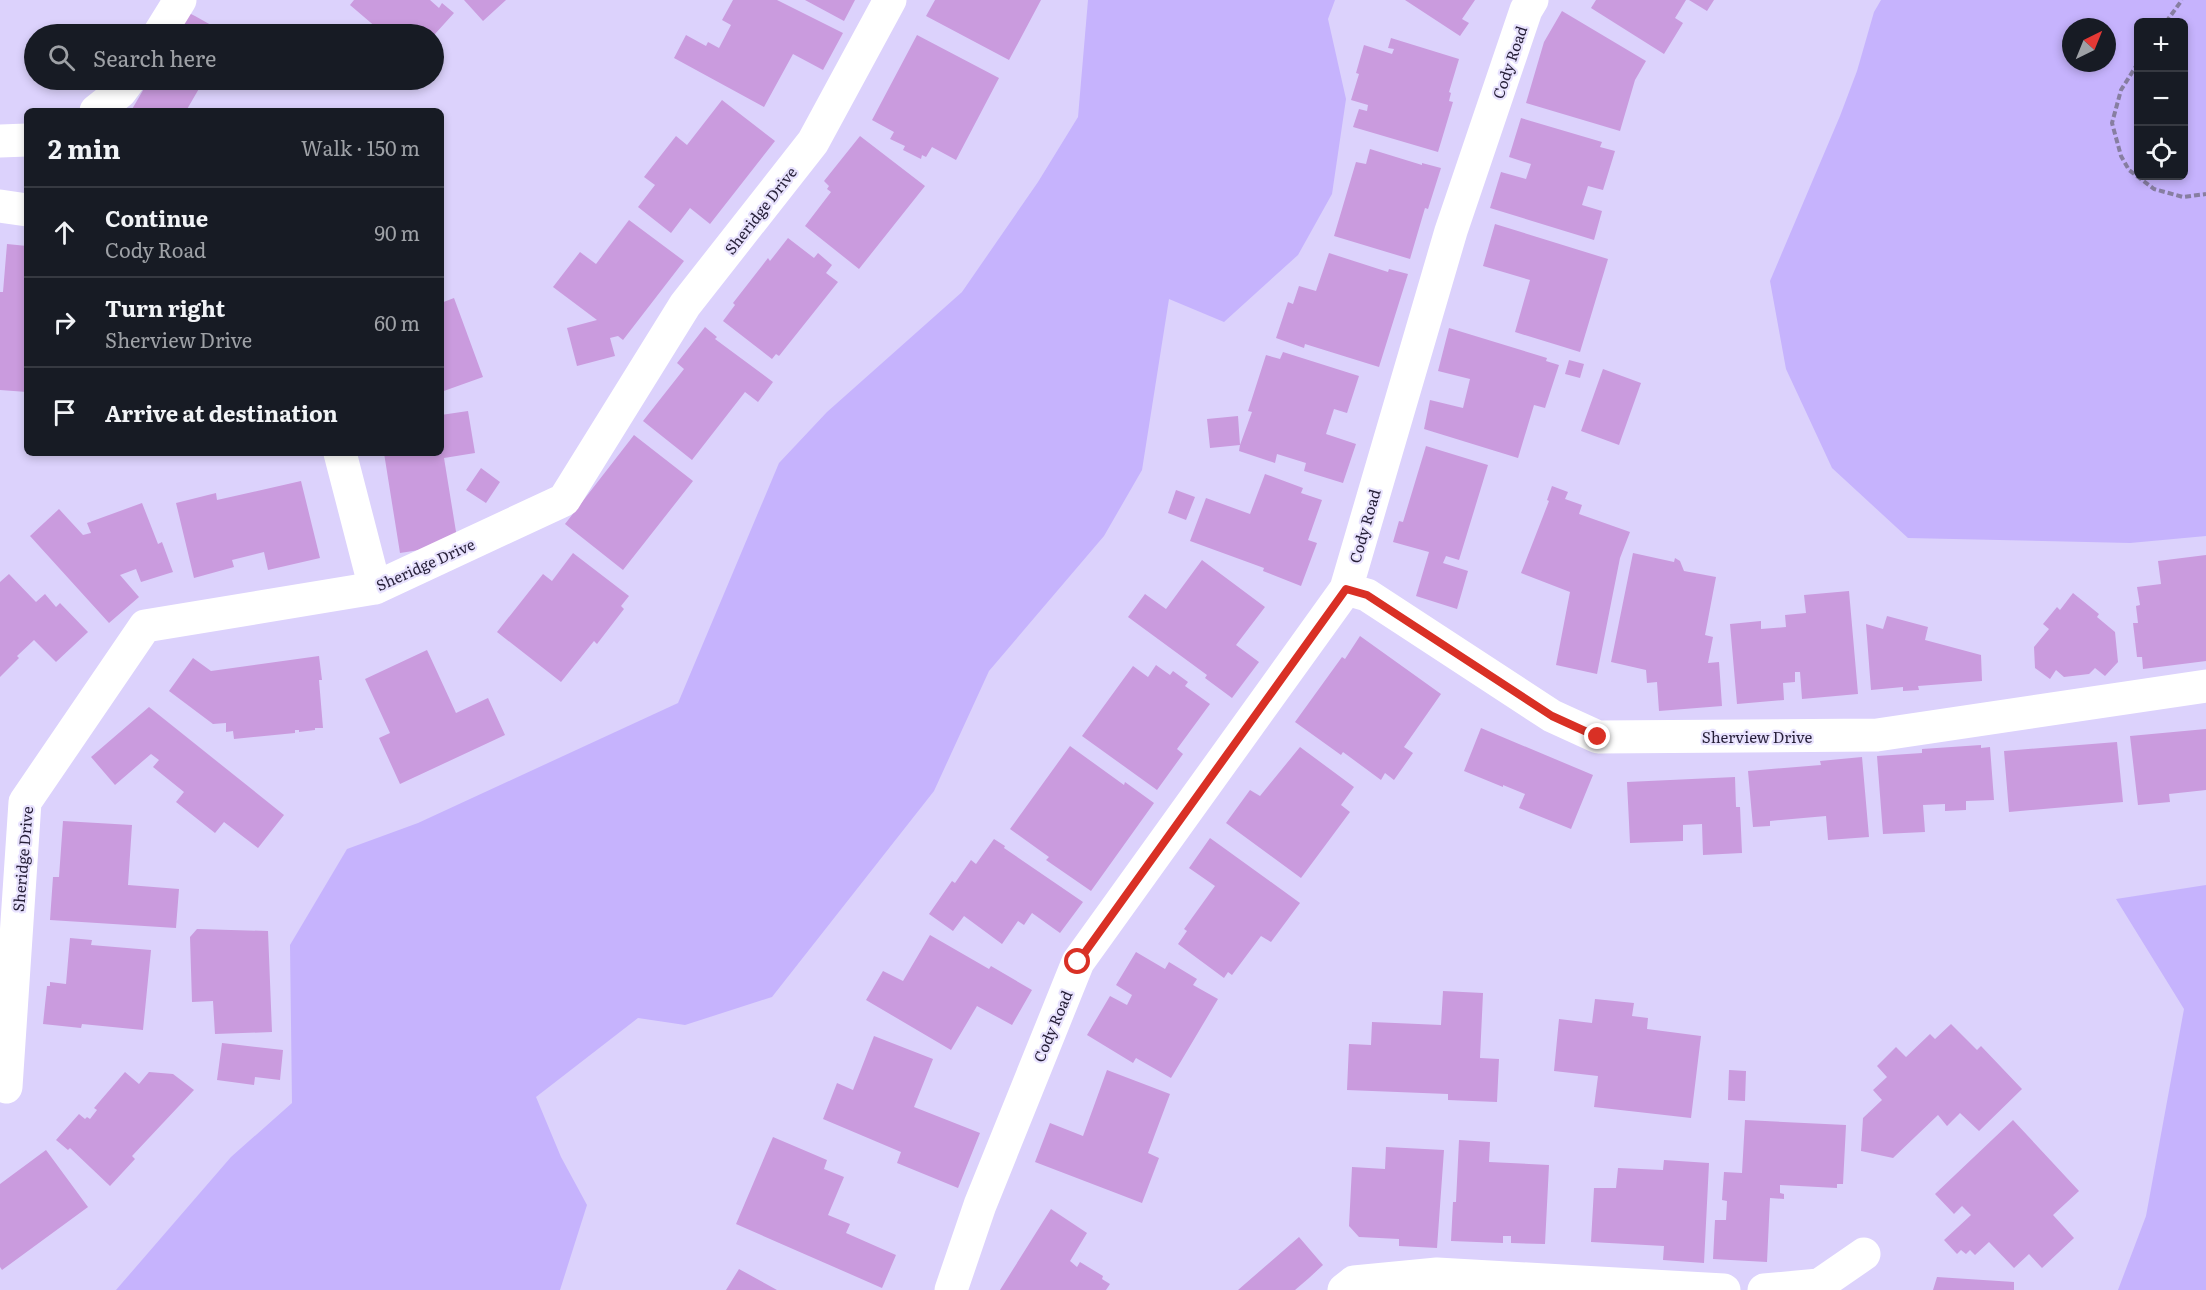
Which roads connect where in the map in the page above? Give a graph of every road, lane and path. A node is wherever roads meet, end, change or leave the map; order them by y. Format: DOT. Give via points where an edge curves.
graph roads {
  1 [pos="180,0"];
  2 [pos="890,0"];
  3 [pos="1532,0"];
  4 [pos="2182,0"];
  5 [pos="2169,18"];
  6 [pos="165,24"];
  7 [pos="2134,70"];
  8 [pos="122,90"];
  9 [pos="100,108"];
  10 [pos="24,140"];
  11 [pos="0,141"];
  12 [pos="2206,194"];
  13 [pos="0,206"];
  14 [pos="24,210"];
  15 [pos="341,456"];
  16 [pos="375,588"];
  17 [pos="1346,589"];
  18 [pos="2206,686"];
  19 [pos="6,1087"];
  20 [pos="1864,1254"];
  21 [pos="951,1290"];
  22 [pos="1344,1290"];
  23 [pos="1724,1290"];
  24 [pos="1764,1290"];
  1 -- 6 [label="street"];
  2 -- 16 [label="street, Sheridge Drive" via="813,142 685,305 564,500"];
  3 -- 17 [label="street, Cody Road" via="1451,231"];
  4 -- 5 [label="path"];
  7 -- 12 [label="path" via="2121,90 2112,123 2129,170 2154,189 2182,197"];
  8 -- 9 [label="street"];
  10 -- 11 [label="street"];
  13 -- 14 [label="street"];
  15 -- 16 [label="street"];
  16 -- 19 [label="street, Sheridge Drive" via="145,626 25,802"];
  17 -- 18 [label="street, Sherview Drive" via="1367,595 1552,716 1598,737 1877,735"];
  17 -- 21 [label="street, Cody Road" via="1078,962 980,1205"];
  20 -- 24 [label="street" via="1819,1285"];
  22 -- 23 [label="street" via="1354,1282 1437,1274"];
}
